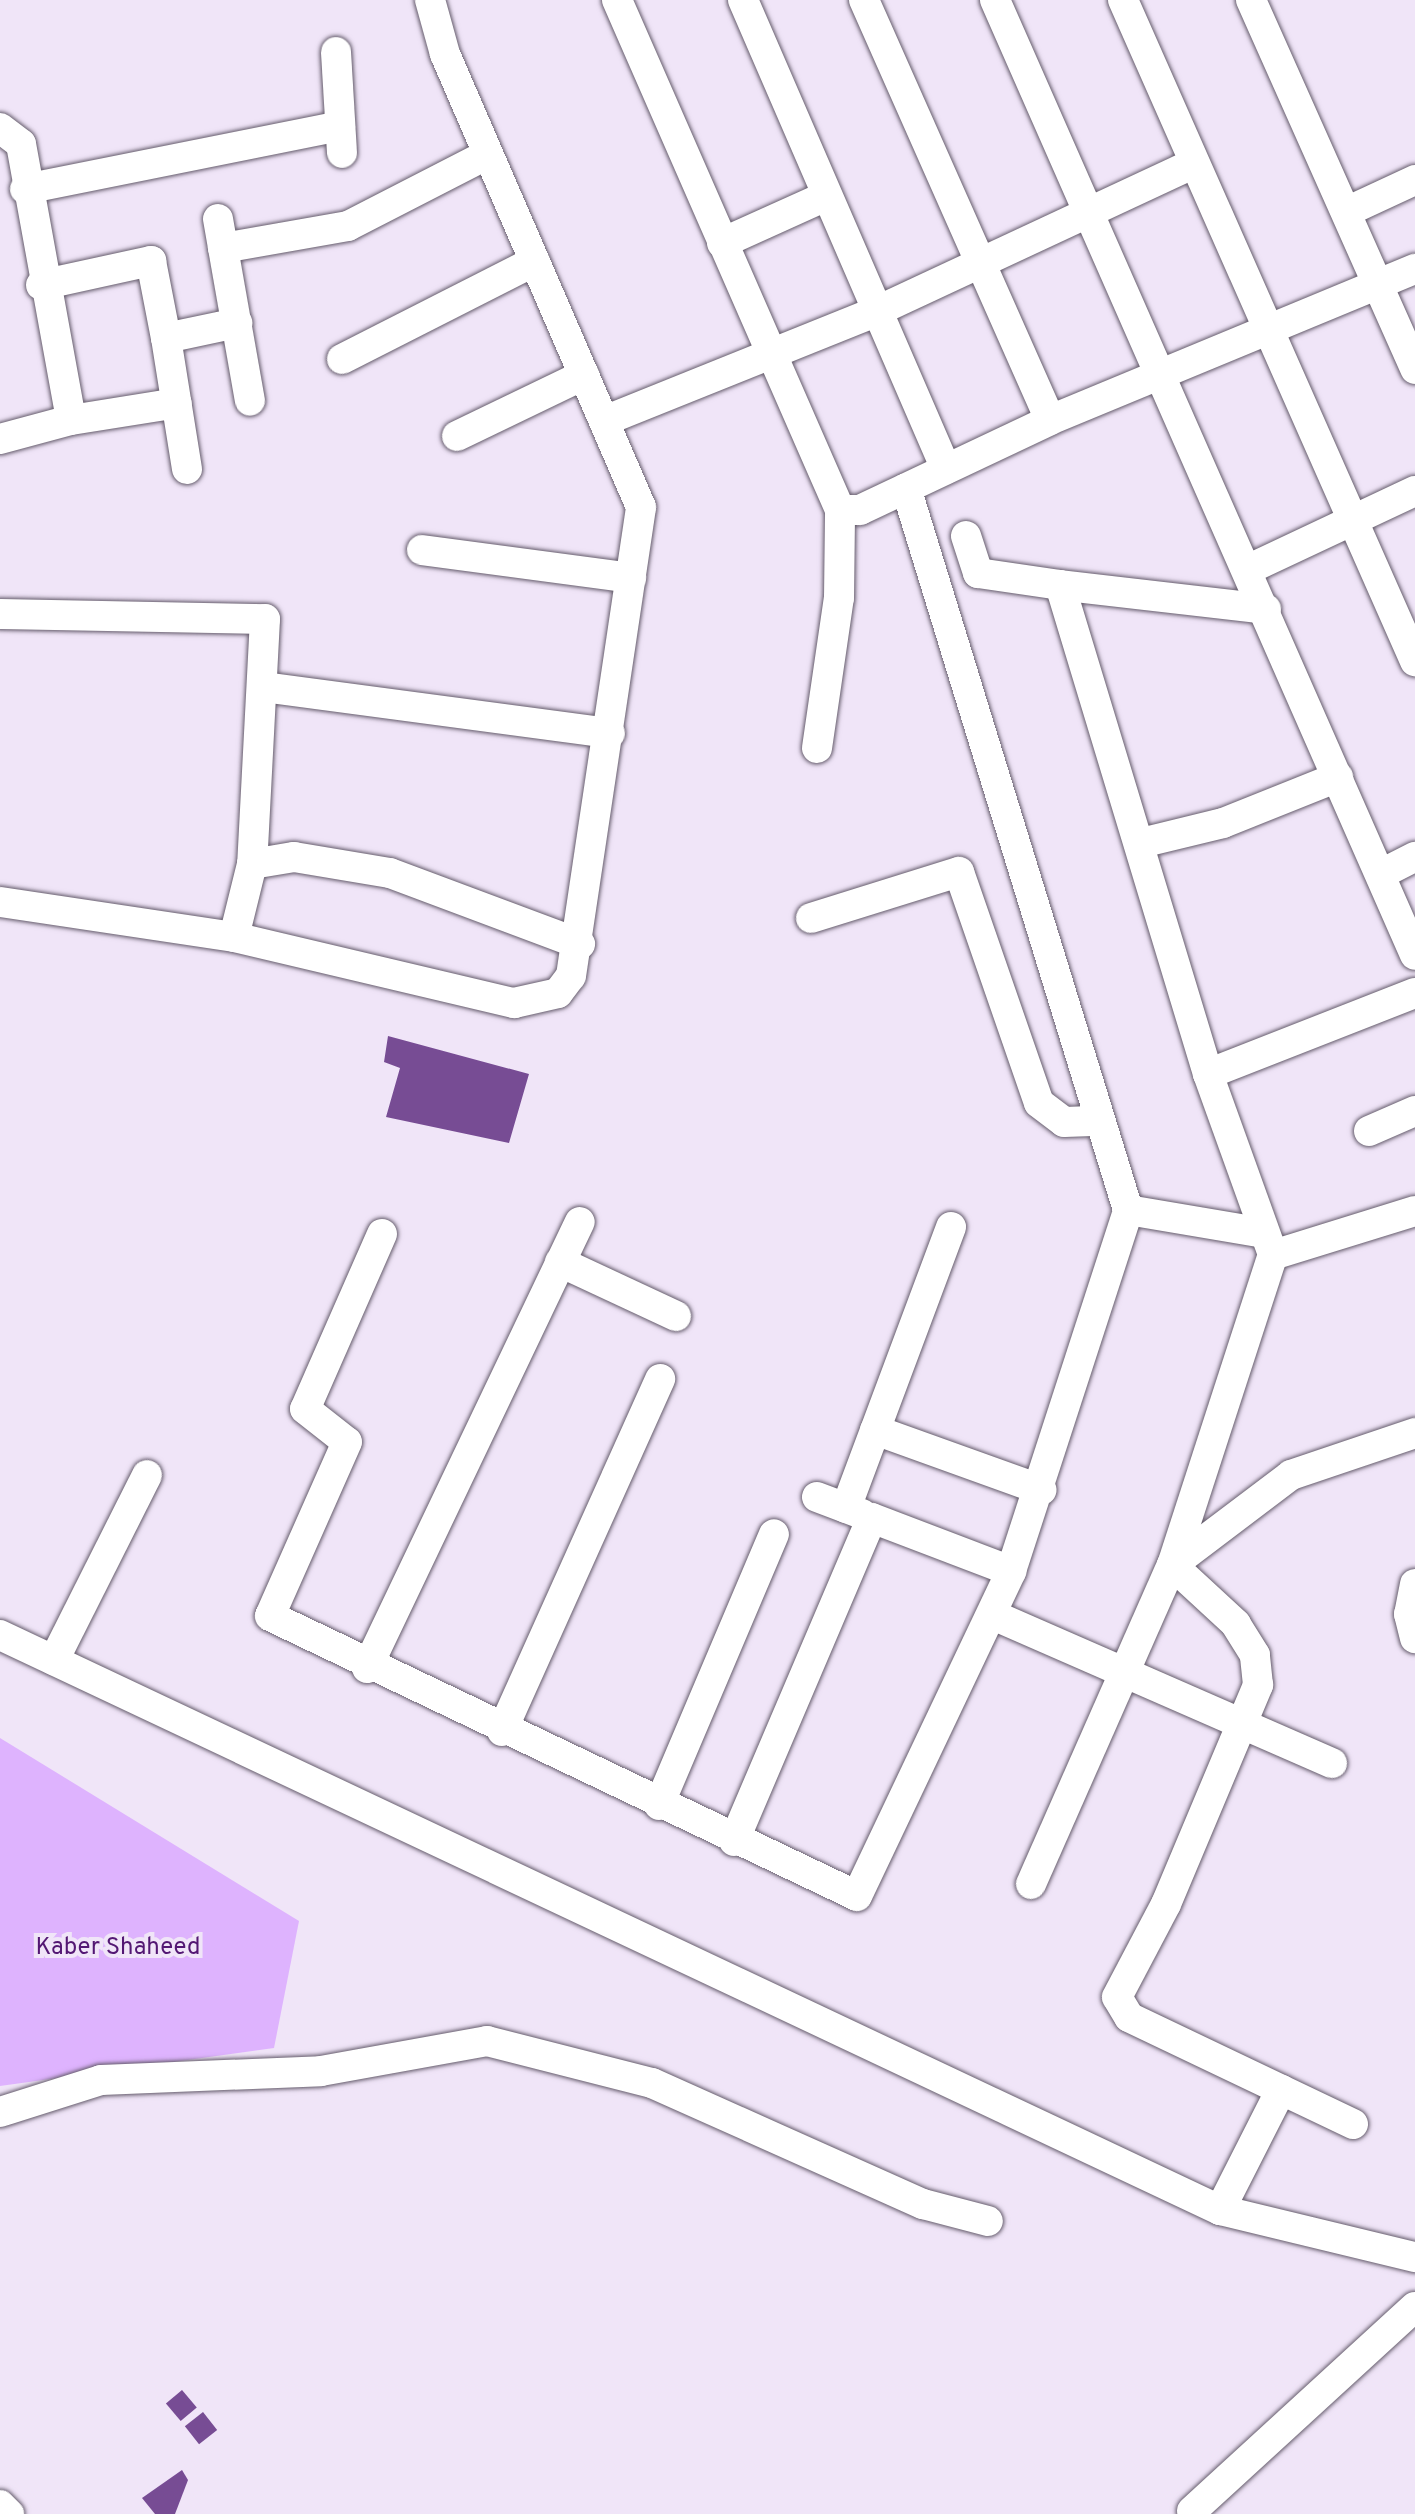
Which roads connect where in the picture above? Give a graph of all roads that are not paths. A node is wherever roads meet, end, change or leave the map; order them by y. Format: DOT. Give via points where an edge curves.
graph roads {
  1 [pos="430,0"];
  2 [pos="617,0"];
  3 [pos="743,0"];
  4 [pos="864,0"];
  5 [pos="995,0"];
  6 [pos="1123,0"];
  7 [pos="1251,0"];
  8 [pos="336,52"];
  9 [pos="0,128"];
  10 [pos="488,154"];
  11 [pos="1193,164"];
  12 [pos="1415,180"];
  13 [pos="25,189"];
  14 [pos="826,196"];
  15 [pos="1090,212"];
  16 [pos="1346,212"];
  17 [pos="722,243"];
  18 [pos="535,261"];
  19 [pos="981,265"];
  20 [pos="1415,269"];
  21 [pos="41,285"];
  22 [pos="1379,285"];
  23 [pos="875,312"];
  24 [pos="237,323"];
  25 [pos="1269,334"];
  26 [pos="166,338"];
  27 [pos="770,355"];
  28 [pos="342,359"];
  29 [pos="1415,369"];
  30 [pos="584,375"];
  31 [pos="1163,376"];
  32 [pos="250,401"];
  33 [pos="177,403"];
  34 [pos="71,420"];
  35 [pos="1050,420"];
  36 [pos="604,421"];
  37 [pos="457,436"];
  38 [pos="0,439"];
  39 [pos="187,469"];
  40 [pos="946,469"];
  41 [pos="906,488"];
  42 [pos="1415,491"];
  43 [pos="840,510"];
  44 [pos="1353,517"];
  45 [pos="966,536"];
  46 [pos="422,550"];
  47 [pos="1249,569"];
  48 [pos="631,578"];
  49 [pos="1060,585"];
  50 [pos="1266,609"];
  51 [pos="0,614"];
  52 [pos="1415,661"];
  53 [pos="264,687"];
  54 [pos="610,733"];
  55 [pos="817,748"];
  56 [pos="1338,777"];
  57 [pos="1141,843"];
  58 [pos="1415,857"];
  59 [pos="252,864"];
  60 [pos="1381,874"];
  61 [pos="0,902"];
  62 [pos="811,918"];
  63 [pos="234,937"];
  64 [pos="580,944"];
  65 [pos="1415,955"];
  66 [pos="1415,993"];
  67 [pos="1208,1074"];
  68 [pos="1415,1111"];
  69 [pos="1100,1121"];
  70 [pos="1369,1131"];
  71 [pos="1128,1210"];
  72 [pos="1415,1211"];
  73 [pos="580,1222"];
  74 [pos="951,1227"];
  75 [pos="382,1234"];
  76 [pos="1268,1244"];
  77 [pos="560,1262"];
  78 [pos="676,1316"];
  79 [pos="660,1379"];
  80 [pos="875,1430"];
  81 [pos="1415,1433"];
  82 [pos="147,1475"];
  83 [pos="1042,1490"];
  84 [pos="817,1497"];
  85 [pos="859,1513"];
  86 [pos="774,1534"];
  87 [pos="1172,1565"];
  88 [pos="1011,1571"];
  89 [pos="1415,1584"];
  90 [pos="993,1615"];
  91 [pos="0,1635"];
  92 [pos="1415,1638"];
  93 [pos="54,1660"];
  94 [pos="367,1668"];
  95 [pos="1124,1675"];
  96 [pos="1243,1726"];
  97 [pos="502,1731"];
  98 [pos="1332,1763"];
  99 [pos="659,1805"];
  100 [pos="734,1841"];
  101 [pos="1031,1884"];
  102 [pos="1281,2090"];
  103 [pos="0,2112"];
  104 [pos="1353,2124"];
  105 [pos="1220,2210"];
  106 [pos="988,2221"];
  107 [pos="1415,2257"];
  108 [pos="1415,2307"];
  109 [pos="0,2505"];
  110 [pos="1192,2511"];
  111 [pos="9,2514"];
  1 -- 10 [label="street"];
  2 -- 17 [label="street"];
  3 -- 14 [label="street"];
  4 -- 19 [label="street"];
  5 -- 15 [label="street"];
  6 -- 11 [label="street"];
  7 -- 16 [label="street"];
  8 -- 13 [label="street" via="341,140"];
  9 -- 13 [label="street" via="21,144"];
  10 -- 18 [label="street"];
  10 -- 24 [label="street" via="348,226 221,234"];
  11 -- 15 [label="street"];
  11 -- 25 [label="street"];
  12 -- 16 [label="street"];
  13 -- 21 [label="street"];
  14 -- 17 [label="street"];
  14 -- 23 [label="street"];
  15 -- 19 [label="street"];
  15 -- 31 [label="street"];
  16 -- 22 [label="street"];
  17 -- 27 [label="street"];
  18 -- 28 [label="street"];
  18 -- 30 [label="street"];
  19 -- 23 [label="street"];
  19 -- 35 [label="street"];
  20 -- 22 [label="street"];
  21 -- 26 [label="street" via="151,261"];
  21 -- 34 [label="street"];
  22 -- 25 [label="street"];
  22 -- 29 [label="street"];
  23 -- 27 [label="street"];
  23 -- 40 [label="street"];
  24 -- 26 [label="street"];
  24 -- 32 [label="street"];
  25 -- 31 [label="street"];
  25 -- 44 [label="street"];
  26 -- 33 [label="street"];
  27 -- 36 [label="street"];
  27 -- 43 [label="street"];
  30 -- 36 [label="street"];
  30 -- 37 [label="street"];
  31 -- 35 [label="street"];
  31 -- 47 [label="street"];
  33 -- 34 [label="street"];
  33 -- 39 [label="street"];
  34 -- 38 [label="street"];
  35 -- 40 [label="street"];
  36 -- 48 [label="street" via="641,507"];
  40 -- 41 [label="street"];
  41 -- 43 [label="street" via="860,510"];
  41 -- 69 [label="street"];
  42 -- 44 [label="street"];
  43 -- 55 [label="street" via="839,598"];
  44 -- 47 [label="street"];
  44 -- 52 [label="street"];
  45 -- 49 [label="street" via="978,573"];
  46 -- 48 [label="street"];
  47 -- 50 [label="street"];
  48 -- 54 [label="street"];
  49 -- 50 [label="street"];
  49 -- 57 [label="street"];
  50 -- 56 [label="street"];
  51 -- 53 [label="street" via="265,619"];
  53 -- 54 [label="street"];
  53 -- 59 [label="street"];
  54 -- 64 [label="street"];
  56 -- 57 [label="street" via="1223,823"];
  56 -- 60 [label="street"];
  57 -- 67 [label="street"];
  58 -- 60 [label="street"];
  59 -- 63 [label="street"];
  59 -- 64 [label="street" via="294,857 390,873"];
  60 -- 65 [label="street"];
  61 -- 63 [label="street"];
  62 -- 69 [label="street" via="959,872 1039,1103 1064,1122"];
  63 -- 64 [label="street" via="514,1003 558,993"];
  66 -- 67 [label="street"];
  67 -- 76 [label="street"];
  68 -- 70 [label="street"];
  69 -- 71 [label="street"];
  71 -- 76 [label="street"];
  71 -- 83 [label="street"];
  72 -- 76 [label="street"];
  73 -- 77 [label="street"];
  74 -- 80 [label="street"];
  75 -- 94 [label="street" via="305,1409 347,1442 270,1616"];
  76 -- 87 [label="street"];
  77 -- 78 [label="street"];
  77 -- 94 [label="street"];
  79 -- 97 [label="street"];
  80 -- 83 [label="street"];
  80 -- 85 [label="street"];
  81 -- 87 [label="street" via="1291,1475"];
  82 -- 93 [label="street"];
  83 -- 88 [label="street"];
  84 -- 85 [label="street"];
  85 -- 88 [label="street"];
  85 -- 100 [label="street"];
  86 -- 99 [label="street"];
  87 -- 95 [label="street"];
  87 -- 96 [label="street" via="1236,1624 1255,1655 1258,1685"];
  88 -- 90 [label="street"];
  89 -- 92 [label="street" via="1409,1614"];
  90 -- 95 [label="street"];
  90 -- 100 [label="street" via="857,1896"];
  91 -- 93 [label="street"];
  93 -- 105 [label="street"];
  94 -- 97 [label="street"];
  95 -- 96 [label="street"];
  95 -- 101 [label="street"];
  96 -- 98 [label="street"];
  96 -- 102 [label="street" via="1117,1997 1129,2017"];
  97 -- 99 [label="street"];
  99 -- 100 [label="street"];
  102 -- 104 [label="street"];
  102 -- 105 [label="street"];
  103 -- 106 [label="street" via="101,2080 321,2071 487,2041 652,2083 923,2204"];
  105 -- 107 [label="street"];
  108 -- 110 [label="street"];
  109 -- 111 [label="street"];
}
